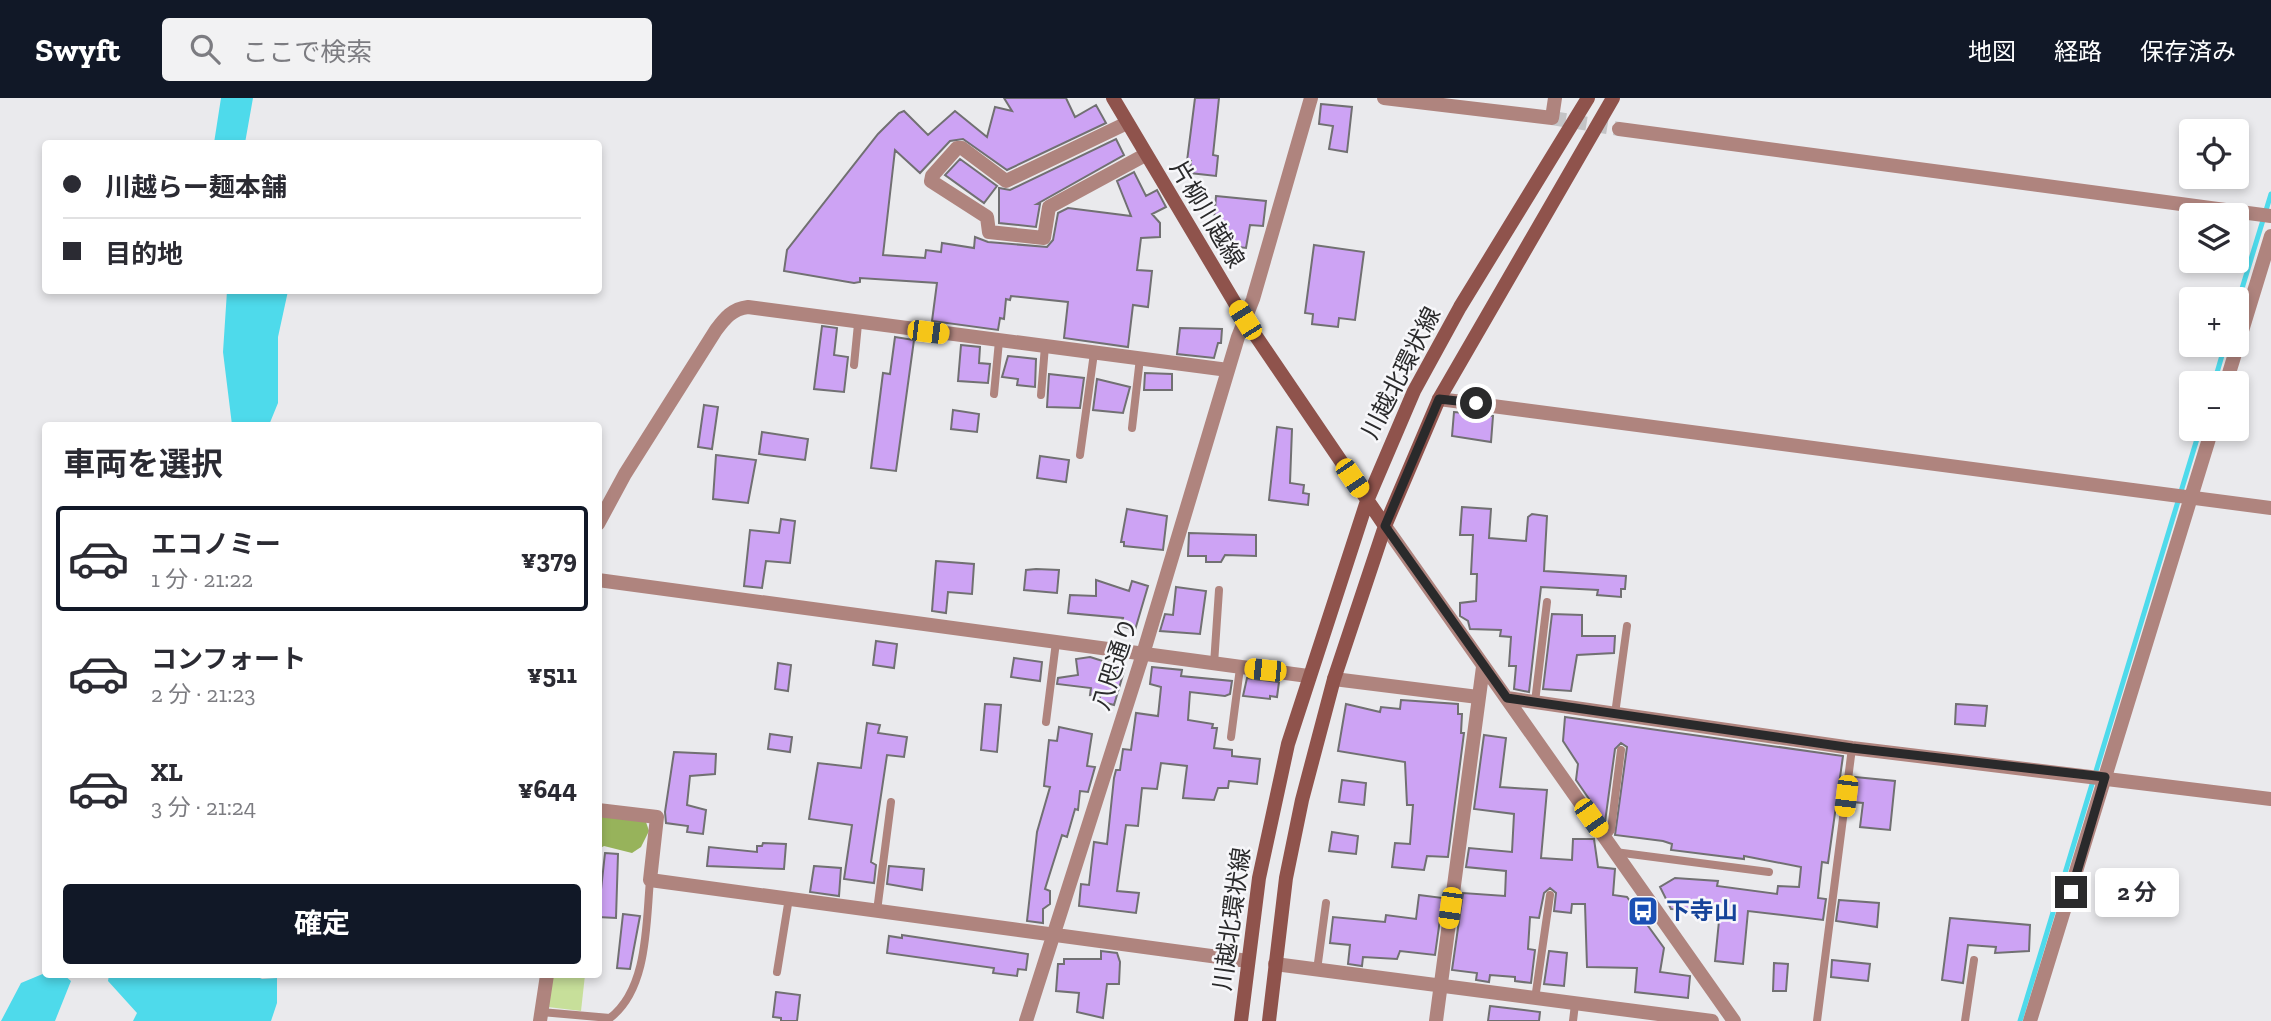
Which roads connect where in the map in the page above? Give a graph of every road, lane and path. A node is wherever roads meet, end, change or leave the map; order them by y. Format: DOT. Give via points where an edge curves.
graph roads {
  1 [pos="1113,98"];
  2 [pos="1311,98"];
  3 [pos="1384,98"];
  4 [pos="1555,98"];
  5 [pos="1588,98"];
  6 [pos="1613,98"];
  7 [pos="1127,123"];
  8 [pos="1619,129"];
  9 [pos="1145,155"];
  10 [pos="2271,216"];
  11 [pos="2271,236"];
  12 [pos="1245,320"];
  13 [pos="858,324"];
  14 [pos="999,341"];
  15 [pos="1045,346"];
  16 [pos="1094,353"];
  17 [pos="1140,358"];
  18 [pos="854,365"];
  19 [pos="1228,370"];
  20 [pos="2230,371"];
  21 [pos="995,394"];
  22 [pos="1041,395"];
  23 [pos="1439,399"];
  24 [pos="1132,428"];
  25 [pos="2208,441"];
  26 [pos="1080,455"];
  27 [pos="2190,498"];
  28 [pos="1367,501"];
  29 [pos="2271,508"];
  30 [pos="602,517"];
  31 [pos="1385,526"];
  32 [pos="602,581"];
  33 [pos="1219,590"];
  34 [pos="1547,602"];
  35 [pos="1627,626"];
  36 [pos="1056,642"];
  37 [pos="1143,654"];
  38 [pos="1214,664"];
  39 [pos="1483,667"];
  40 [pos="1240,668"];
  41 [pos="1308,676"];
  42 [pos="1334,679"];
  43 [pos="1478,697"];
  44 [pos="1507,698"];
  45 [pos="1535,702"];
  46 [pos="1615,713"];
  47 [pos="1046,722"];
  48 [pos="1231,737"];
  49 [pos="1852,748"];
  50 [pos="1621,750"];
  51 [pos="2105,777"];
  52 [pos="2271,799"];
  53 [pos="891,802"];
  54 [pos="602,810"];
  55 [pos="1605,838"];
  56 [pos="1615,852"];
  57 [pos="1769,872"];
  58 [pos="650,880"];
  59 [pos="1550,894"];
  60 [pos="789,898"];
  61 [pos="1326,903"];
  62 [pos="877,911"];
  63 [pos="1051,936"];
  64 [pos="1974,960"];
  65 [pos="1248,961"];
  66 [pos="1275,964"];
  67 [pos="1317,970"];
  68 [pos="777,972"];
  69 [pos="547,978"];
  70 [pos="1440,988"];
  71 [pos="1535,999"];
  72 [pos="1575,1004"];
  73 [pos="1621,1015"];
  74 [pos="541,1016"];
  75 [pos="1668,1018"];
  76 [pos="1026,1021"];
  77 [pos="1241,1021"];
  78 [pos="1269,1021"];
  79 [pos="1436,1021"];
  80 [pos="1573,1021"];
  81 [pos="1712,1021"];
  82 [pos="1734,1021"];
  83 [pos="1817,1021"];
  84 [pos="1965,1021"];
  85 [pos="2030,1021"];
  1 -- 7 [label="main road, 片柳川越線"];
  2 -- 12 [label="street, 八咫通り"];
  3 -- 4 [label="street" via="1552,118"];
  5 -- 28 [label="main road, 川越北環状線" via="1414,391"];
  6 -- 23 [label="main road, 川越北環状線"];
  7 -- 9 [label="main road, 片柳川越線"];
  7 -- 9 [label="street" via="1006,181 957,148 931,181 987,217 989,232 1044,238 1049,207"];
  8 -- 10 [label="street"];
  9 -- 12 [label="main road, 片柳川越線"];
  11 -- 20 [label="street"];
  12 -- 19 [label="street, 八咫通り"];
  12 -- 28 [label="main road, 片柳川越線"];
  13 -- 14 [label="street"];
  13 -- 18 [label="lane"];
  13 -- 30 [label="street" via="748,307 730,313"];
  14 -- 15 [label="street"];
  14 -- 21 [label="lane"];
  15 -- 16 [label="street"];
  15 -- 22 [label="lane"];
  16 -- 17 [label="street"];
  16 -- 26 [label="lane"];
  17 -- 19 [label="street"];
  17 -- 24 [label="lane"];
  19 -- 37 [label="street, 八咫通り"];
  23 -- 27 [label="street"];
  23 -- 31 [label="main road, 川越北環状線"];
  25 -- 27 [label="street"];
  27 -- 29 [label="street"];
  27 -- 51 [label="street"];
  28 -- 31 [label="main road, 片柳川越線"];
  28 -- 41 [label="main road, 川越北環状線"];
  31 -- 39 [label="street"];
  31 -- 42 [label="main road, 川越北環状線"];
  32 -- 36 [label="street"];
  33 -- 38 [label="lane"];
  34 -- 45 [label="lane"];
  35 -- 46 [label="lane"];
  36 -- 37 [label="street"];
  36 -- 47 [label="lane"];
  37 -- 38 [label="street"];
  37 -- 63 [label="street, 八咫通り"];
  38 -- 40 [label="street"];
  39 -- 43 [label="street"];
  39 -- 44 [label="street"];
  40 -- 41 [label="street"];
  40 -- 48 [label="lane"];
  41 -- 65 [label="main road, 川越北環状線" via="1273,806"];
  42 -- 43 [label="street"];
  42 -- 66 [label="main road, 川越北環状線" via="1295,830"];
  43 -- 70 [label="street"];
  44 -- 45 [label="street"];
  44 -- 55 [label="street"];
  45 -- 46 [label="street"];
  46 -- 49 [label="street"];
  49 -- 51 [label="street"];
  49 -- 83 [label="lane"];
  50 -- 55 [label="lane" via="1611,830"];
  51 -- 52 [label="street"];
  51 -- 85 [label="street"];
  53 -- 62 [label="lane"];
  54 -- 58 [label="street" via="657,817"];
  55 -- 56 [label="street"];
  56 -- 57 [label="lane"];
  56 -- 82 [label="street"];
  58 -- 60 [label="street"];
  58 -- 74 [label="lane" via="635,984 621,1010 610,1018"];
  59 -- 71 [label="lane"];
  60 -- 62 [label="street"];
  60 -- 68 [label="lane"];
  61 -- 67 [label="lane"];
  62 -- 63 [label="street"];
  63 -- 65 [label="street"];
  63 -- 76 [label="street, 八咫通り"];
  64 -- 84 [label="lane"];
  65 -- 77 [label="main road, 川越北環状線"];
  66 -- 67 [label="street"];
  66 -- 78 [label="main road, 川越北環状線"];
  67 -- 70 [label="street"];
  69 -- 74 [label="street"];
  70 -- 71 [label="street"];
  70 -- 79 [label="street"];
  71 -- 72 [label="street"];
  72 -- 73 [label="street"];
  72 -- 80 [label="lane"];
  73 -- 75 [label="street"];
  75 -- 81 [label="street"];
}
